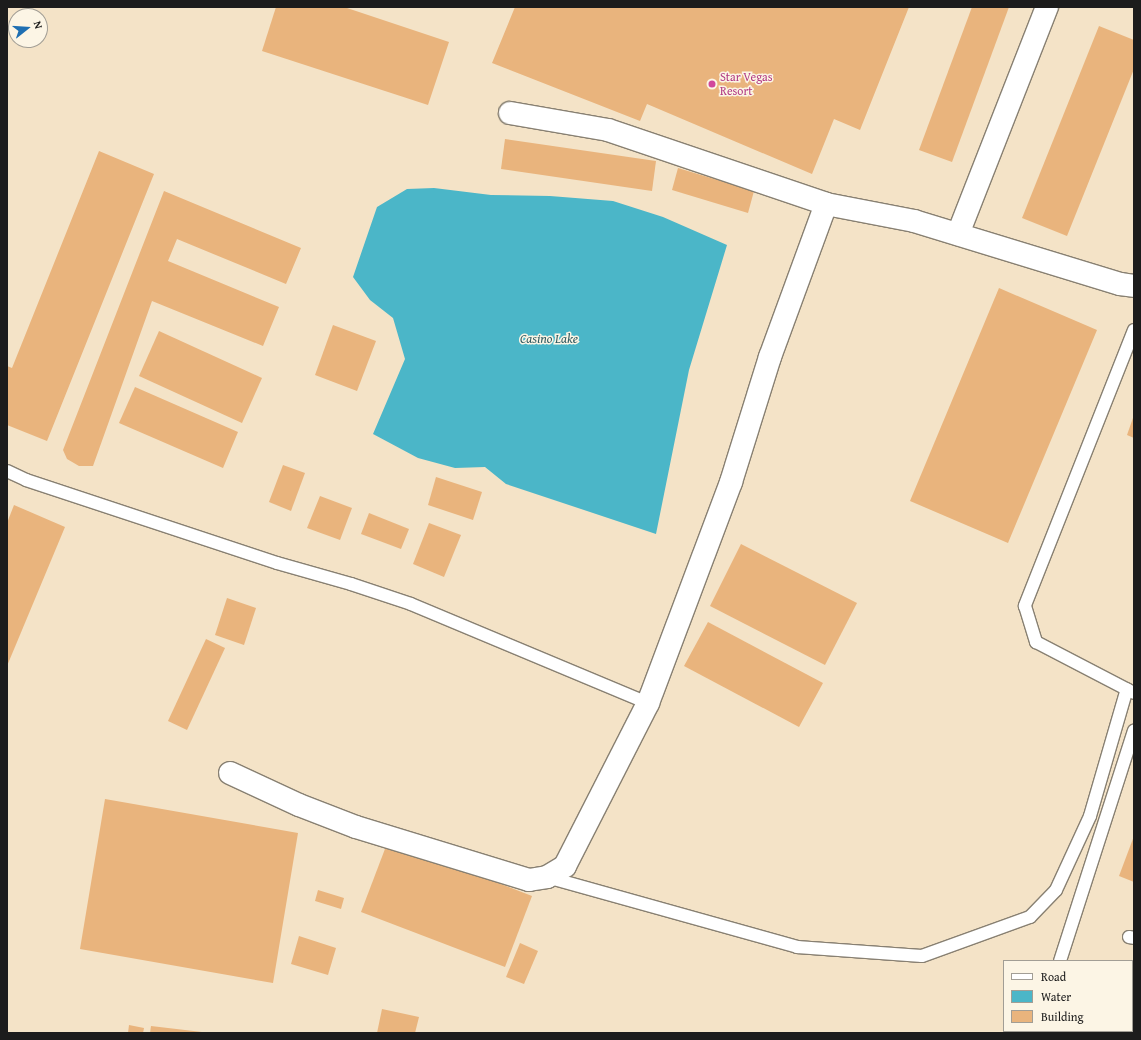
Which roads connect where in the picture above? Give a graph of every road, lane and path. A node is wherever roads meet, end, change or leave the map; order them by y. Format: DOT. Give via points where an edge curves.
graph roads {
  1 [pos="1047,7"];
  2 [pos="510,113"];
  3 [pos="826,204"];
  4 [pos="958,234"];
  5 [pos="1134,286"];
  6 [pos="1134,330"];
  7 [pos="7,472"];
  8 [pos="1130,691"];
  9 [pos="648,703"];
  10 [pos="1134,731"];
  11 [pos="230,773"];
  12 [pos="547,877"];
  13 [pos="1060,960"];
  1 -- 4 [label="street"];
  2 -- 3 [label="street" via="608,130"];
  3 -- 4 [label="street" via="914,221"];
  3 -- 9 [label="street" via="770,357 730,482"];
  4 -- 5 [label="street" via="1120,284"];
  6 -- 8 [label="lane" via="1025,606 1036,642"];
  7 -- 9 [label="lane" via="277,563 411,604"];
  8 -- 12 [label="lane" via="1090,816 1056,890 1030,917 922,956 797,947"];
  9 -- 12 [label="street" via="565,866"];
  10 -- 13 [label="lane"];
  11 -- 12 [label="street" via="299,805 356,827 529,880"];
}
